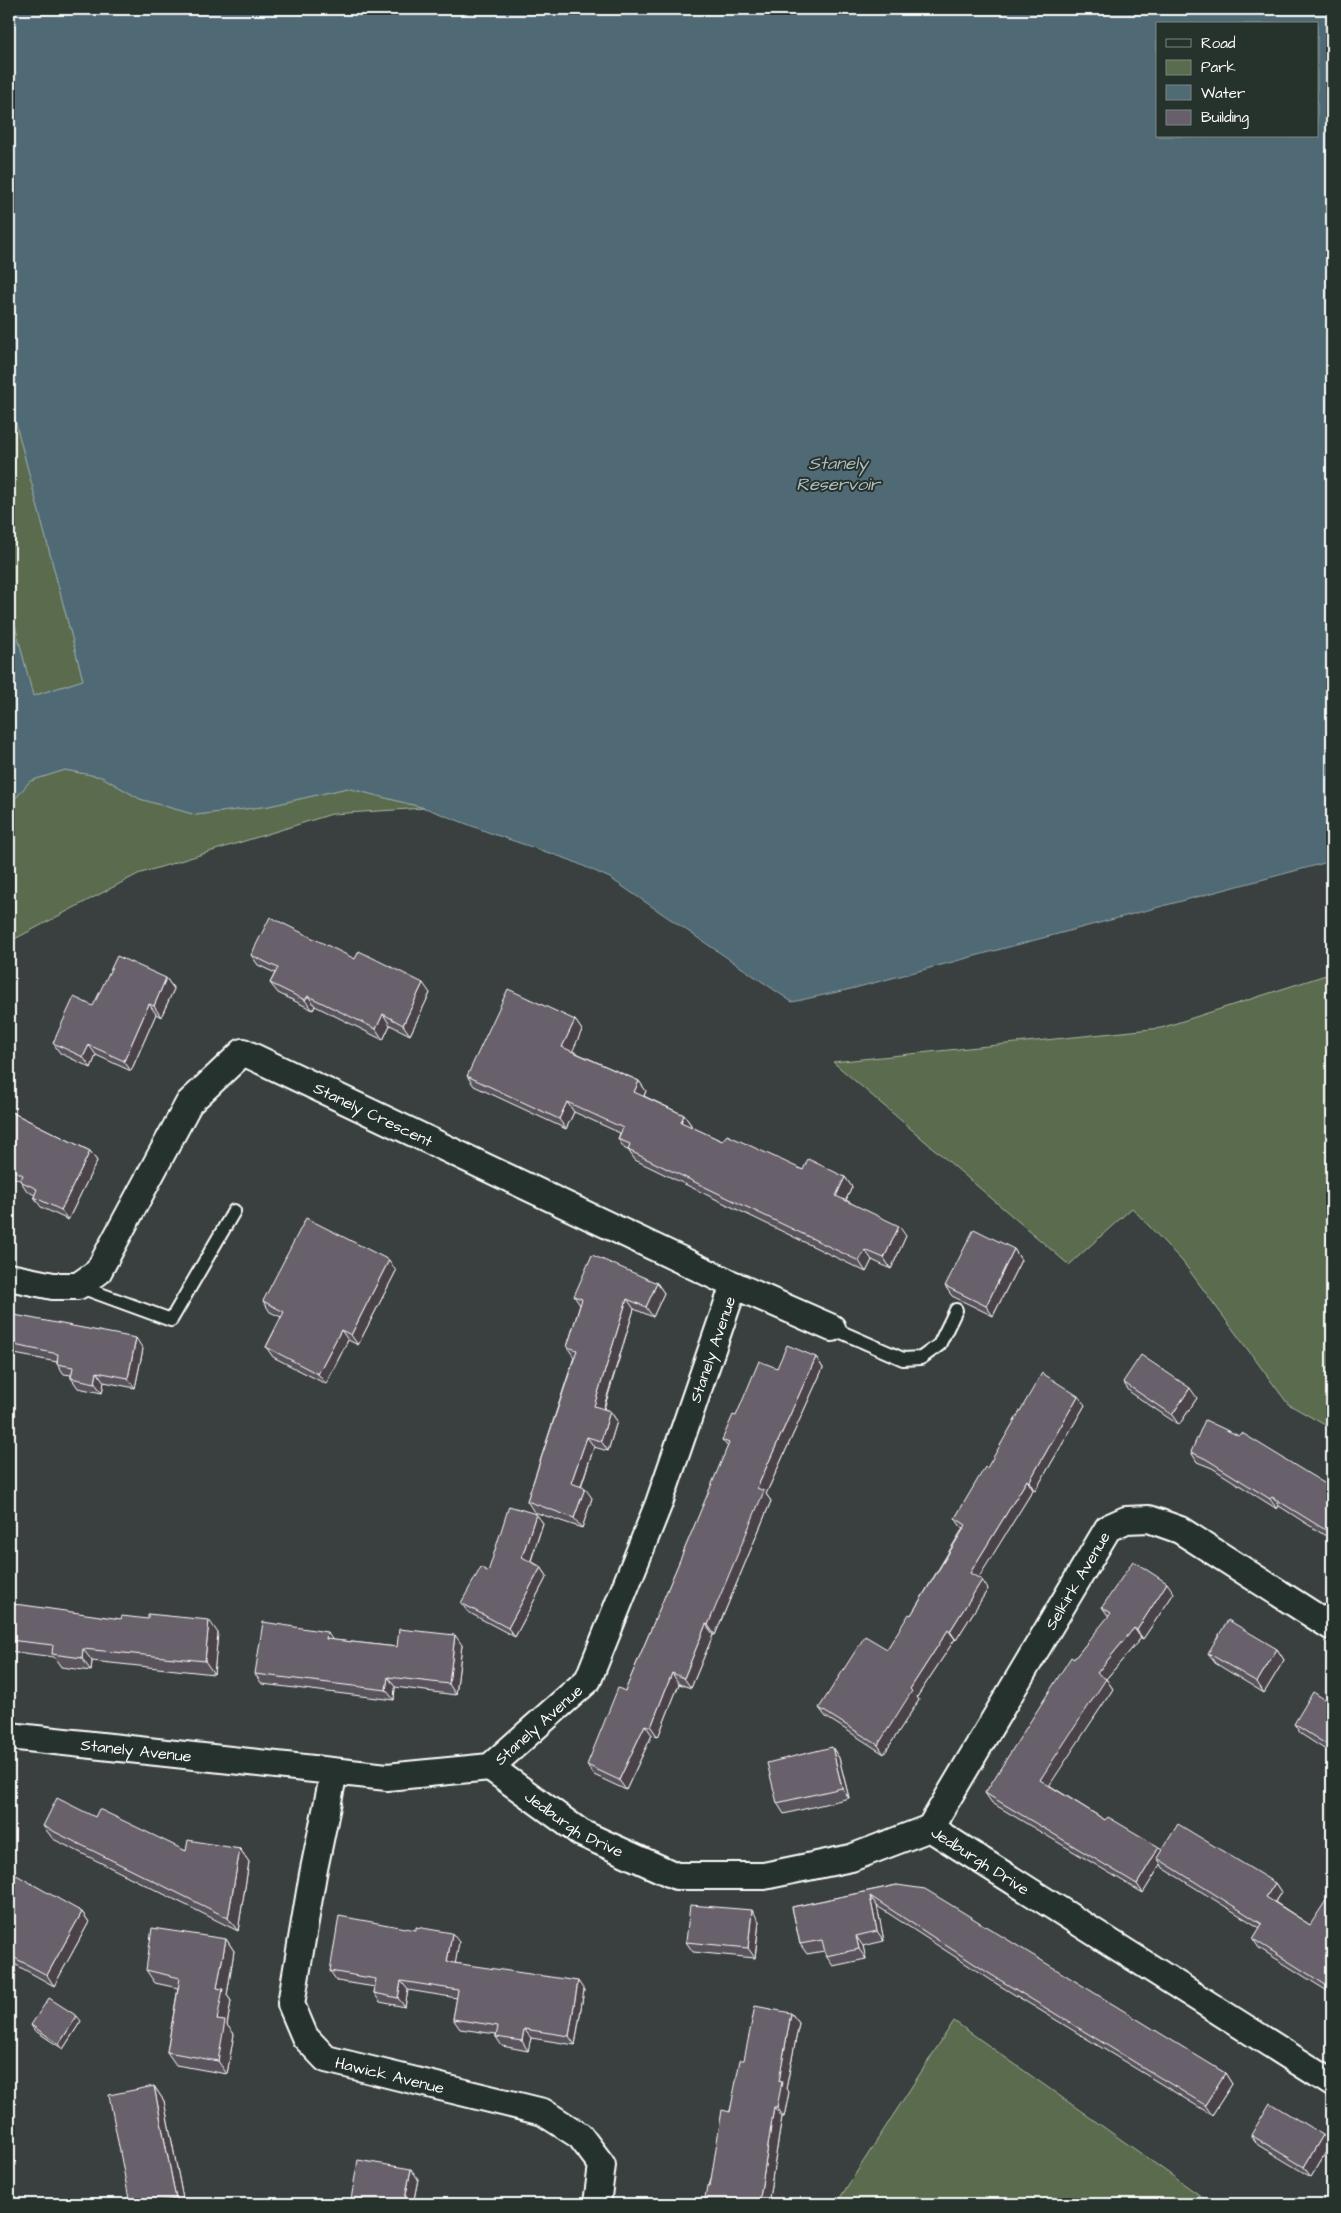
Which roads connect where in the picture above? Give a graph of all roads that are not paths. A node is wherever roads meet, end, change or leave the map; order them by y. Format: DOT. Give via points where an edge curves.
graph roads {
  1 [pos="234,1211"];
  2 [pos="9,1277"];
  3 [pos="734,1285"];
  4 [pos="78,1286"];
  5 [pos="956,1310"];
  6 [pos="832,1328"];
  7 [pos="1332,1627"];
  8 [pos="9,1736"];
  9 [pos="490,1767"];
  10 [pos="334,1772"];
  11 [pos="930,1828"];
  12 [pos="1332,2083"];
  13 [pos="597,2204"];
  1 -- 4 [label="lane" via="171,1320"];
  2 -- 4 [label="street" via="53,1286"];
  3 -- 4 [label="street, Stanely Crescent" via="243,1052 189,1103 98,1272"];
  3 -- 6 [label="street, Stanely Crescent"];
  3 -- 9 [label="street, Stanely Avenue" via="660,1503 588,1680"];
  5 -- 6 [label="lane" via="939,1345 921,1358 903,1359"];
  7 -- 11 [label="street, Selkirk Avenue" via="1180,1530 1149,1519 1126,1520 1108,1528"];
  8 -- 10 [label="street, Stanely Avenue"];
  9 -- 10 [label="street, Stanely Avenue" via="388,1777"];
  9 -- 11 [label="street, Jedburgh Drive" via="581,1833 676,1876 764,1876 851,1858"];
  10 -- 13 [label="street, Hawick Avenue" via="291,2004 305,2037 326,2059 544,2112 580,2136 602,2165"];
  11 -- 12 [label="street, Jedburgh Drive"];
}
